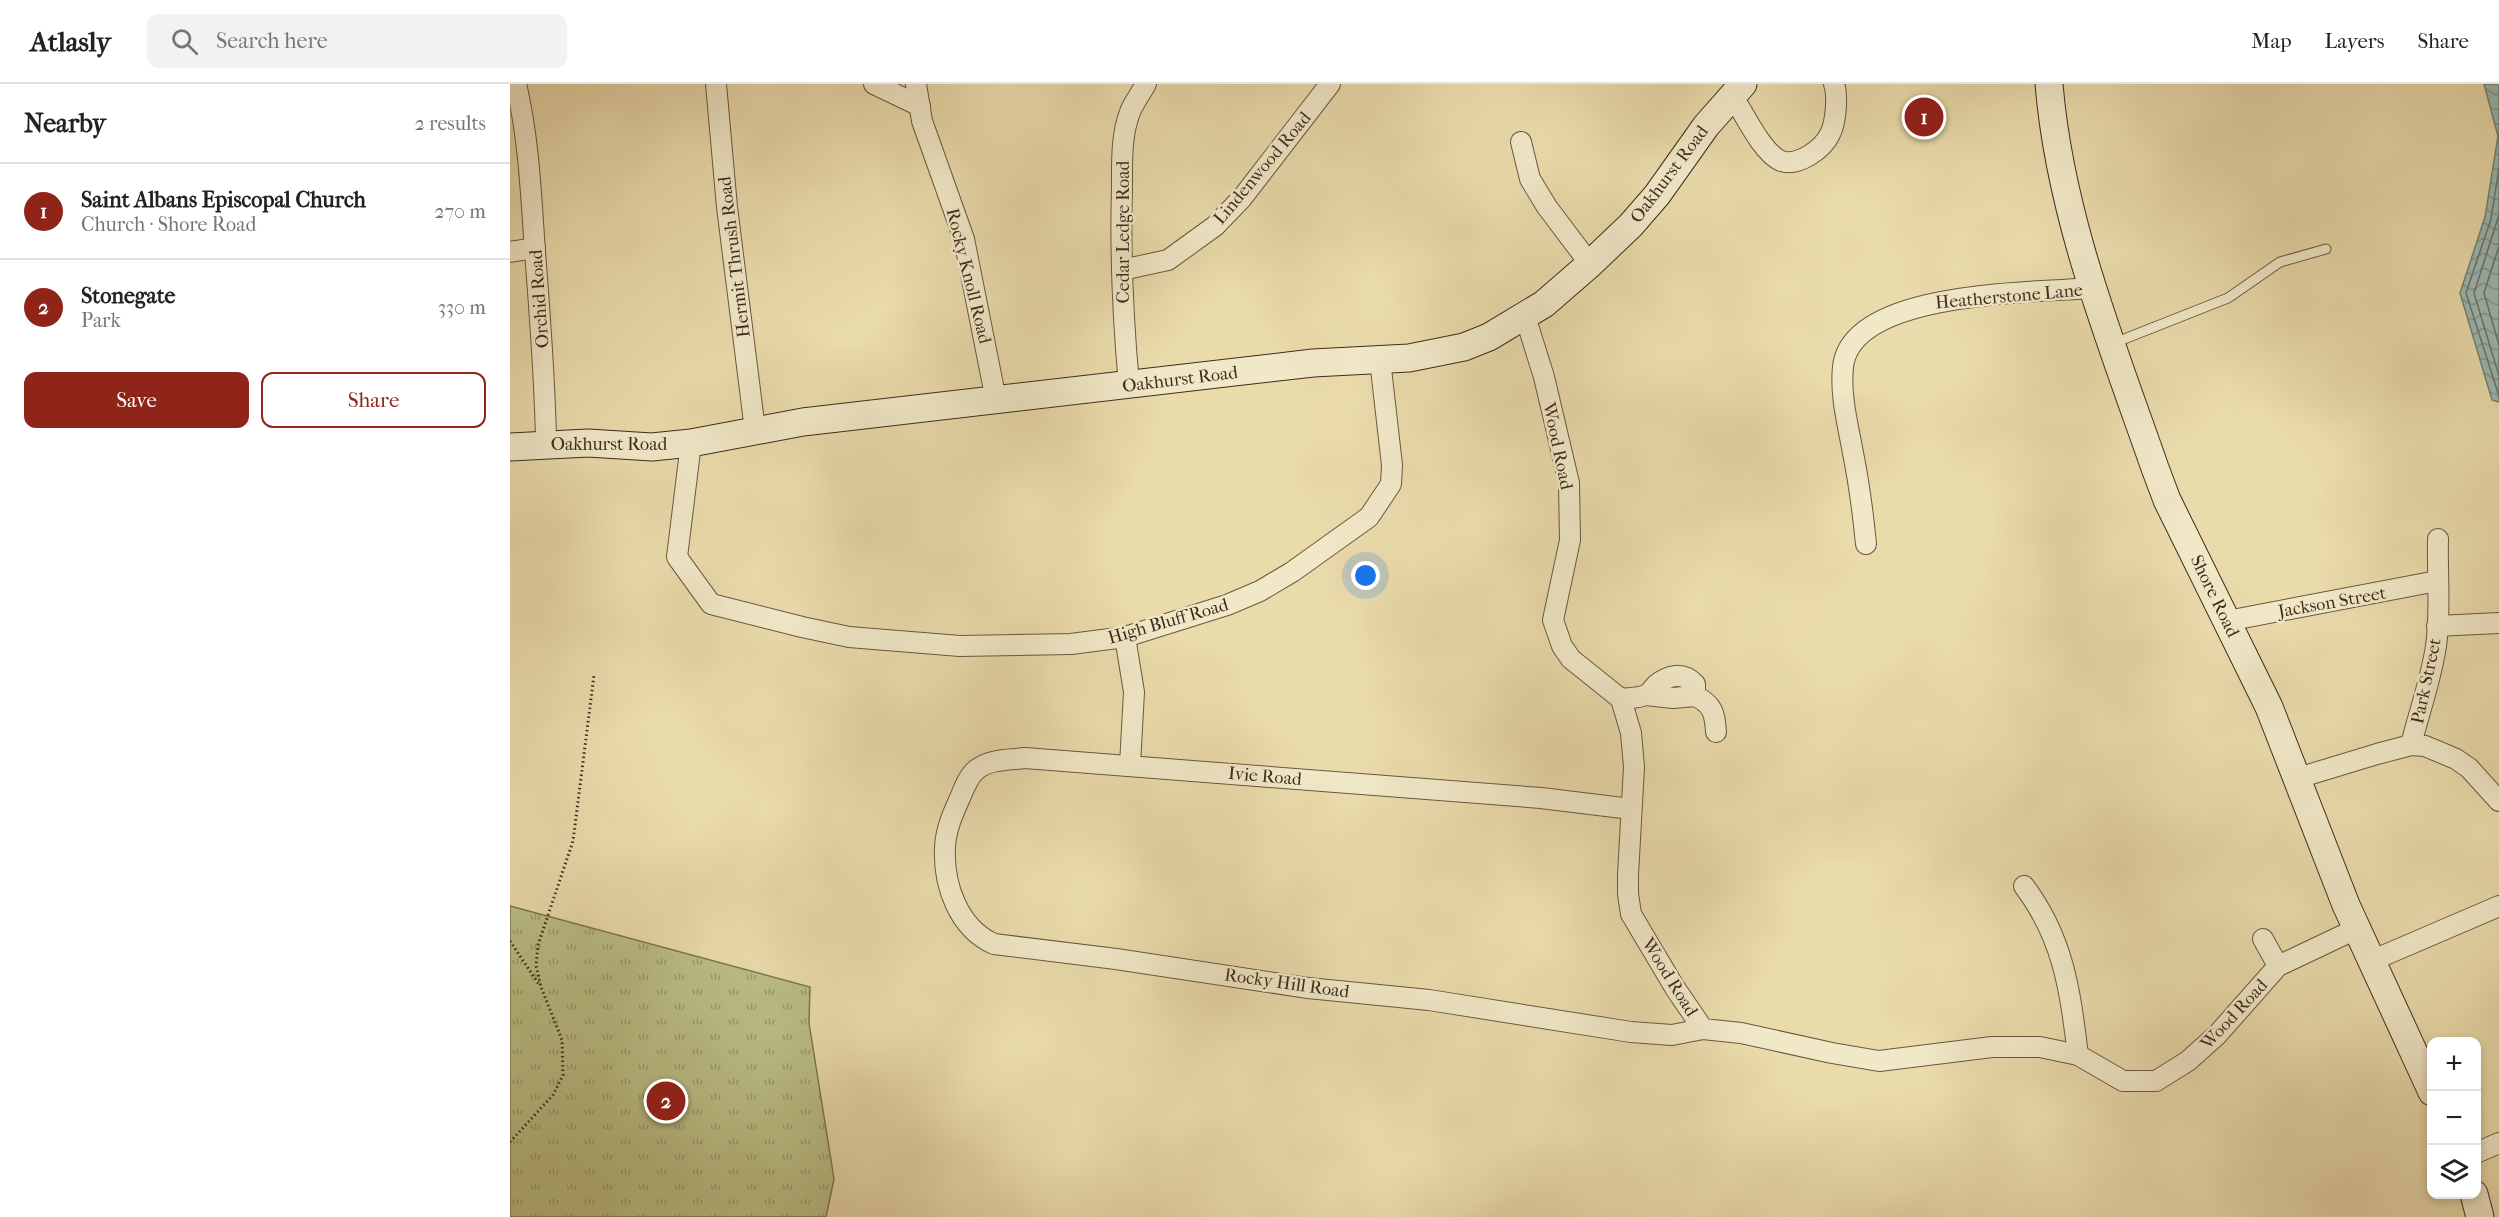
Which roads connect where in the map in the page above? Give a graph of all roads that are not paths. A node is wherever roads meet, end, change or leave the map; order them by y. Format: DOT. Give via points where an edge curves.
graph roads {
  1 [pos="516,84"];
  2 [pos="716,84"];
  3 [pos="874,84"];
  4 [pos="916,84"];
  5 [pos="1146,84"];
  6 [pos="1330,84"];
  7 [pos="1834,84"];
  8 [pos="2049,84"];
  9 [pos="1738,89"];
  10 [pos="920,106"];
  11 [pos="1521,142"];
  12 [pos="535,248"];
  13 [pos="2326,249"];
  14 [pos="510,252"];
  15 [pos="1590,264"];
  16 [pos="1122,270"];
  17 [pos="2093,288"];
  18 [pos="1525,316"];
  19 [pos="2112,344"];
  20 [pos="1380,360"];
  21 [pos="1130,385"];
  22 [pos="996,400"];
  23 [pos="755,430"];
  24 [pos="546,443"];
  25 [pos="691,443"];
  26 [pos="510,447"];
  27 [pos="2438,539"];
  28 [pos="1866,544"];
  29 [pos="2437,581"];
  30 [pos="2227,621"];
  31 [pos="2499,623"];
  32 [pos="2437,626"];
  33 [pos="1125,637"];
  34 [pos="1621,699"];
  35 [pos="1716,732"];
  36 [pos="2411,745"];
  37 [pos="1130,765"];
  38 [pos="2298,778"];
  39 [pos="2499,801"];
  40 [pos="1631,809"];
  41 [pos="946,839"];
  42 [pos="2024,886"];
  43 [pos="2499,906"];
  44 [pos="2356,929"];
  45 [pos="2263,939"];
  46 [pos="2371,961"];
  47 [pos="2278,966"];
  48 [pos="1703,1029"];
  49 [pos="2078,1055"];
  50 [pos="2432,1091"];
  51 [pos="2499,1143"];
  52 [pos="2481,1151"];
  53 [pos="2475,1199"];
  54 [pos="2480,1217"];
  1 -- 12 [label="street, Orchid Road" via="524,119"];
  2 -- 23 [label="street, Hermit Thrush Road"];
  3 -- 10 [label="street"];
  4 -- 10 [label="street, Rocky Knoll Road"];
  5 -- 16 [label="street, Cedar Ledge Road" via="1130,111 1124,133"];
  6 -- 16 [label="street, Lindenwood Road" via="1242,198 1215,226 1168,260"];
  7 -- 9 [label="street" via="1837,93 1831,133 1818,150 1801,160 1783,162 1769,153"];
  8 -- 17 [label="street, Shore Road" via="2065,194"];
  9 -- 15 [label="street, Oakhurst Road" via="1657,195"];
  10 -- 22 [label="street, Rocky Knoll Road" via="964,239"];
  11 -- 15 [label="street" via="1530,179"];
  12 -- 14 [label="street"];
  12 -- 24 [label="street, Orchid Road"];
  13 -- 19 [label="lane" via="2280,262 2228,298"];
  15 -- 18 [label="street, Oakhurst Road" via="1559,293"];
  16 -- 21 [label="street, Cedar Ledge Road"];
  17 -- 19 [label="street, Shore Road"];
  17 -- 28 [label="street, Heatherstone Lane" via="1928,303 1899,311 1848,347 1842,391"];
  18 -- 20 [label="street, Oakhurst Road" via="1489,338 1464,347"];
  18 -- 34 [label="street, Wood Road" via="1569,483 1570,540 1553,621 1571,659"];
  19 -- 30 [label="street, Shore Road" via="2167,500"];
  20 -- 21 [label="street, Oakhurst Road" via="1313,363"];
  20 -- 33 [label="street, High Bluff Road" via="1391,484 1369,517 1292,573 1260,591"];
  21 -- 22 [label="street, Oakhurst Road"];
  22 -- 23 [label="street, Oakhurst Road"];
  23 -- 25 [label="street, Oakhurst Road"];
  24 -- 25 [label="street, Oakhurst Road" via="652,447"];
  24 -- 26 [label="street, Oakhurst Road"];
  25 -- 33 [label="street, High Bluff Road" via="677,557 711,604 802,627 885,641 960,646 1071,644"];
  27 -- 29 [label="street, Park Street"];
  29 -- 30 [label="street, Jackson Street"];
  29 -- 32 [label="street, Park Street"];
  30 -- 38 [label="street, Shore Road"];
  31 -- 32 [label="street"];
  32 -- 36 [label="street, Park Street" via="2428,685"];
  33 -- 37 [label="street" via="1134,692"];
  34 -- 35 [label="street" via="1646,695 1669,677 1689,677 1695,684 1695,696 1713,710"];
  34 -- 40 [label="street, Wood Road" via="1631,733"];
  36 -- 38 [label="street"];
  36 -- 39 [label="street" via="2425,746 2456,759"];
  37 -- 40 [label="street, Ivie Road" via="1529,797"];
  37 -- 41 [label="street, Ivie Road" via="1025,758 989,763 970,777"];
  38 -- 44 [label="street, Shore Road"];
  40 -- 48 [label="street, Wood Road" via="1631,914"];
  41 -- 48 [label="street, Rocky Hill Road" via="946,867 957,909 969,927 994,944 1308,988 1429,1000 1631,1032 1672,1035"];
  42 -- 49 [label="street" via="2057,941 2070,993"];
  43 -- 46 [label="street"];
  44 -- 46 [label="street, Shore Road"];
  44 -- 47 [label="street, Wood Road"];
  45 -- 47 [label="street"];
  46 -- 50 [label="street, Shore Road"];
  47 -- 49 [label="street, Wood Road" via="2217,1035 2157,1081 2123,1081"];
  48 -- 49 [label="street, Wood Road" via="1879,1061 2024,1045"];
  51 -- 52 [label="street"];
  53 -- 54 [label="street"];
}
